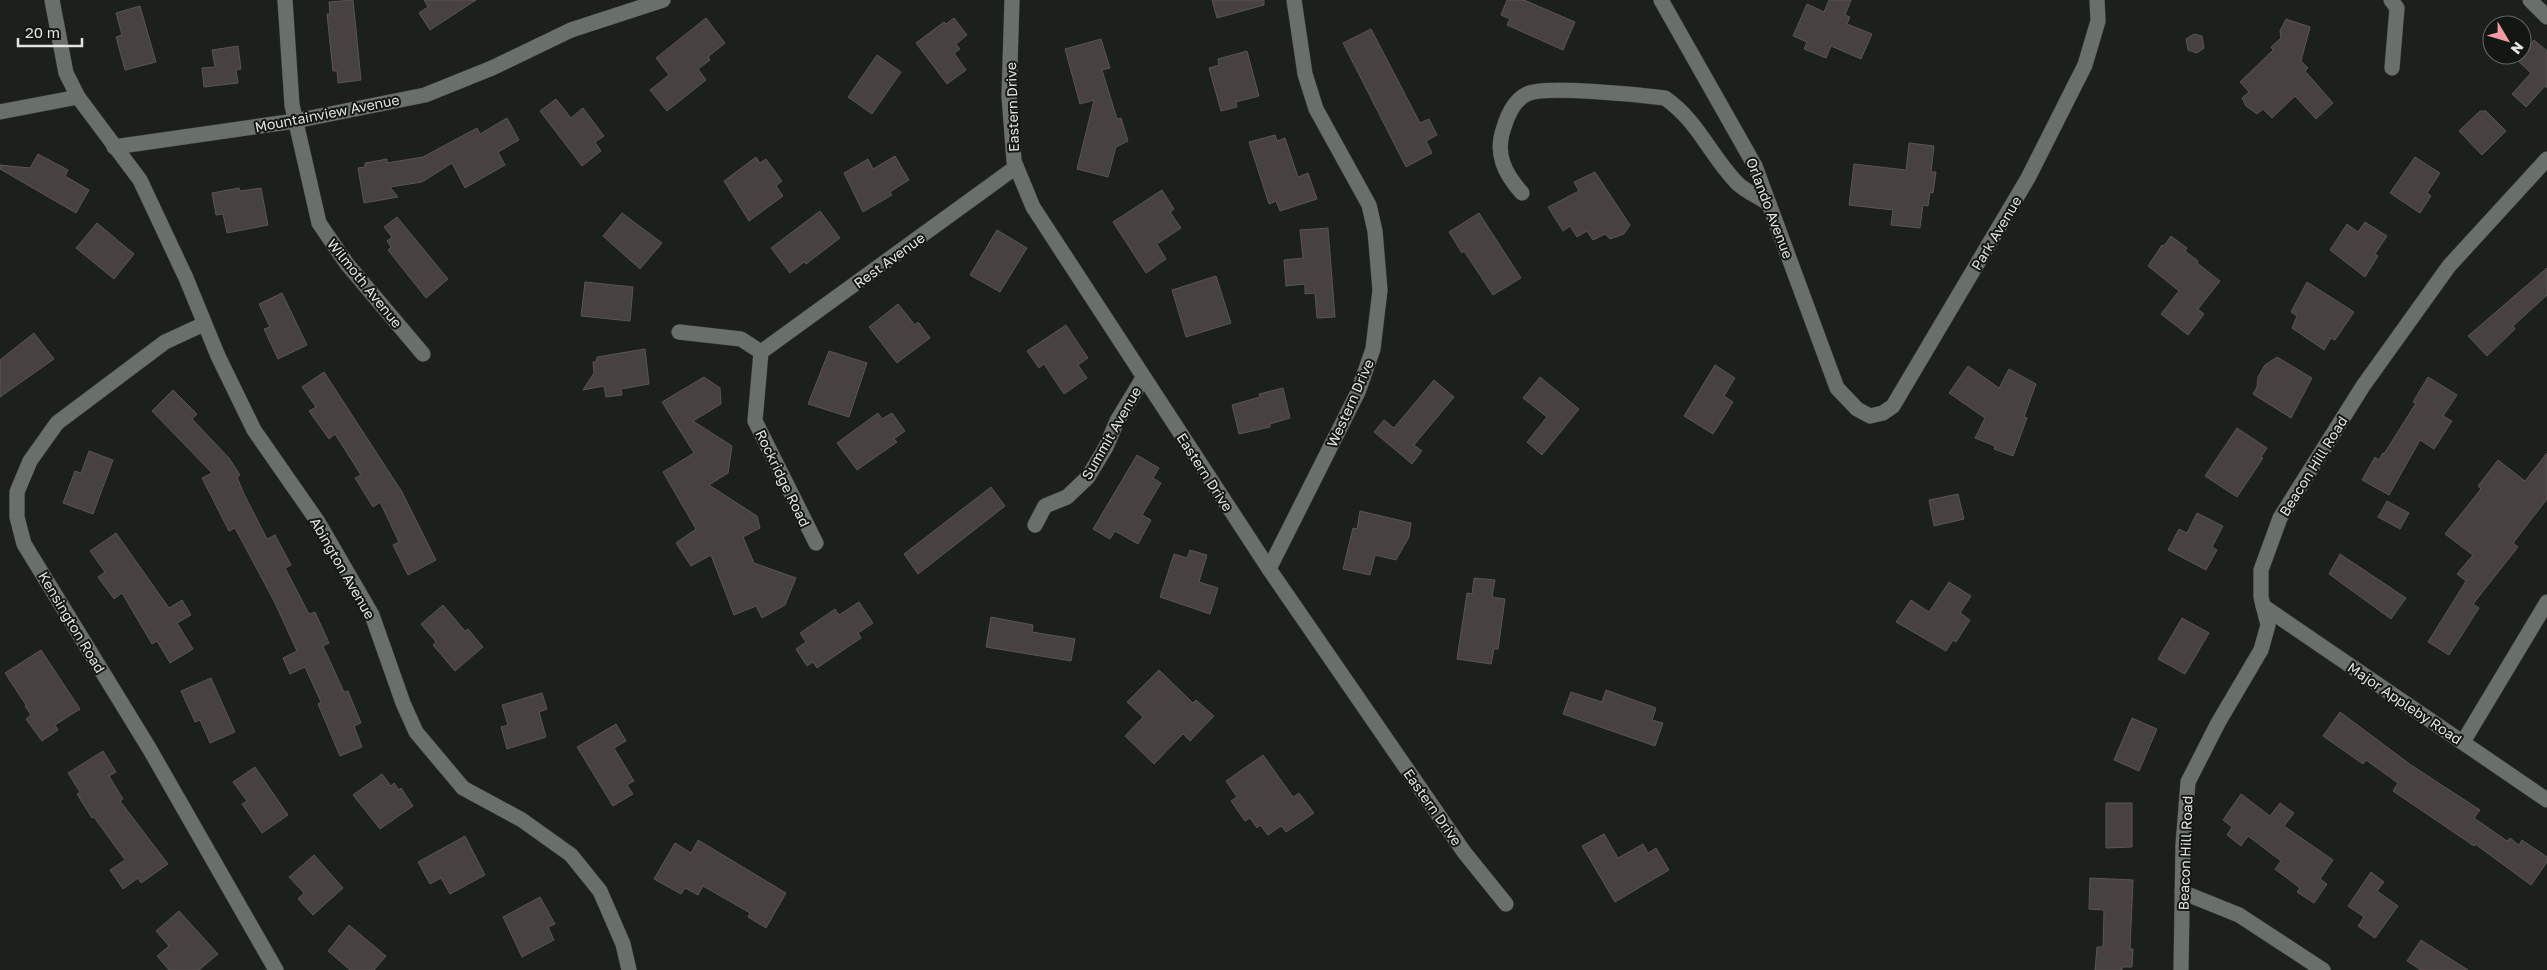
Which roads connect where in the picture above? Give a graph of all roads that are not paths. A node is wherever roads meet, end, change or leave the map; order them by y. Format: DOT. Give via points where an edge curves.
graph roads {
  1 [pos="52,0"];
  2 [pos="285,0"];
  3 [pos="663,0"];
  4 [pos="1012,0"];
  5 [pos="1294,0"];
  6 [pos="1661,0"];
  7 [pos="2096,0"];
  8 [pos="2391,0"];
  9 [pos="2530,0"];
  10 [pos="2547,17"];
  11 [pos="2392,68"];
  12 [pos="78,97"];
  13 [pos="0,112"];
  14 [pos="296,122"];
  15 [pos="114,147"];
  16 [pos="2547,159"];
  17 [pos="1016,167"];
  18 [pos="1522,193"];
  19 [pos="1769,204"];
  20 [pos="204,324"];
  21 [pos="679,332"];
  22 [pos="761,352"];
  23 [pos="423,354"];
  24 [pos="1143,378"];
  25 [pos="1845,398"];
  26 [pos="1035,526"];
  27 [pos="816,543"];
  28 [pos="1269,569"];
  29 [pos="2547,602"];
  30 [pos="2263,606"];
  31 [pos="2463,742"];
  32 [pos="2547,800"];
  33 [pos="2182,892"];
  34 [pos="1506,904"];
  35 [pos="626,969"];
  36 [pos="276,970"];
  37 [pos="2181,970"];
  38 [pos="2323,970"];
  1 -- 12 [label="street" via="66,72"];
  2 -- 14 [label="street, Wilmoth Avenue"];
  3 -- 14 [label="street, Mountainview Avenue" via="571,30 492,68 425,95"];
  4 -- 17 [label="street, Eastern Drive" via="1009,96"];
  5 -- 28 [label="street, Western Drive" via="1305,74 1316,109 1369,205 1375,231 1380,290 1374,349 1358,392"];
  6 -- 19 [label="street, Orlando Avenue" via="1755,166"];
  7 -- 25 [label="street, Park Avenue" via="2098,21 2085,64 2028,178 1893,406 1870,416"];
  8 -- 11 [label="street" via="2397,8"];
  9 -- 10 [label="street"];
  12 -- 13 [label="street"];
  12 -- 15 [label="street"];
  14 -- 15 [label="street, Mountainview Avenue"];
  14 -- 23 [label="street, Wilmoth Avenue" via="318,224 346,264"];
  15 -- 20 [label="street, Abington Avenue" via="140,180"];
  16 -- 30 [label="street, Beacon Hill Road" via="2449,266 2363,386 2280,518 2261,570"];
  17 -- 22 [label="street, Rest Avenue"];
  17 -- 24 [label="street, Eastern Drive" via="1033,207"];
  18 -- 19 [label="street" via="1508,177 1502,163 1502,132 1517,101 1528,93 1548,90 1665,98 1680,109 1700,132 1738,184"];
  19 -- 25 [label="street, Orlando Avenue" via="1837,388"];
  20 -- 35 [label="street, Abington Avenue" via="254,430 318,522 372,615 416,732 463,788 522,820 571,855 600,891 623,944"];
  20 -- 36 [label="street, Kensington Road" via="165,342 57,423 30,461 17,492 17,518 24,544 148,748"];
  21 -- 22 [label="street" via="741,339"];
  22 -- 27 [label="street, Rockridge Road" via="755,421"];
  24 -- 26 [label="street, Summit Avenue" via="1088,477 1067,497 1045,506"];
  24 -- 28 [label="street, Eastern Drive"];
  28 -- 34 [label="street, Eastern Drive" via="1464,852"];
  29 -- 31 [label="street"];
  30 -- 31 [label="street, Major Appleby Road"];
  30 -- 33 [label="street, Beacon Hill Road" via="2268,625 2261,650 2188,782 2182,845"];
  31 -- 32 [label="street, Major Appleby Road"];
  33 -- 37 [label="street, Beacon Hill Road"];
  33 -- 38 [label="street" via="2239,915"];
}
